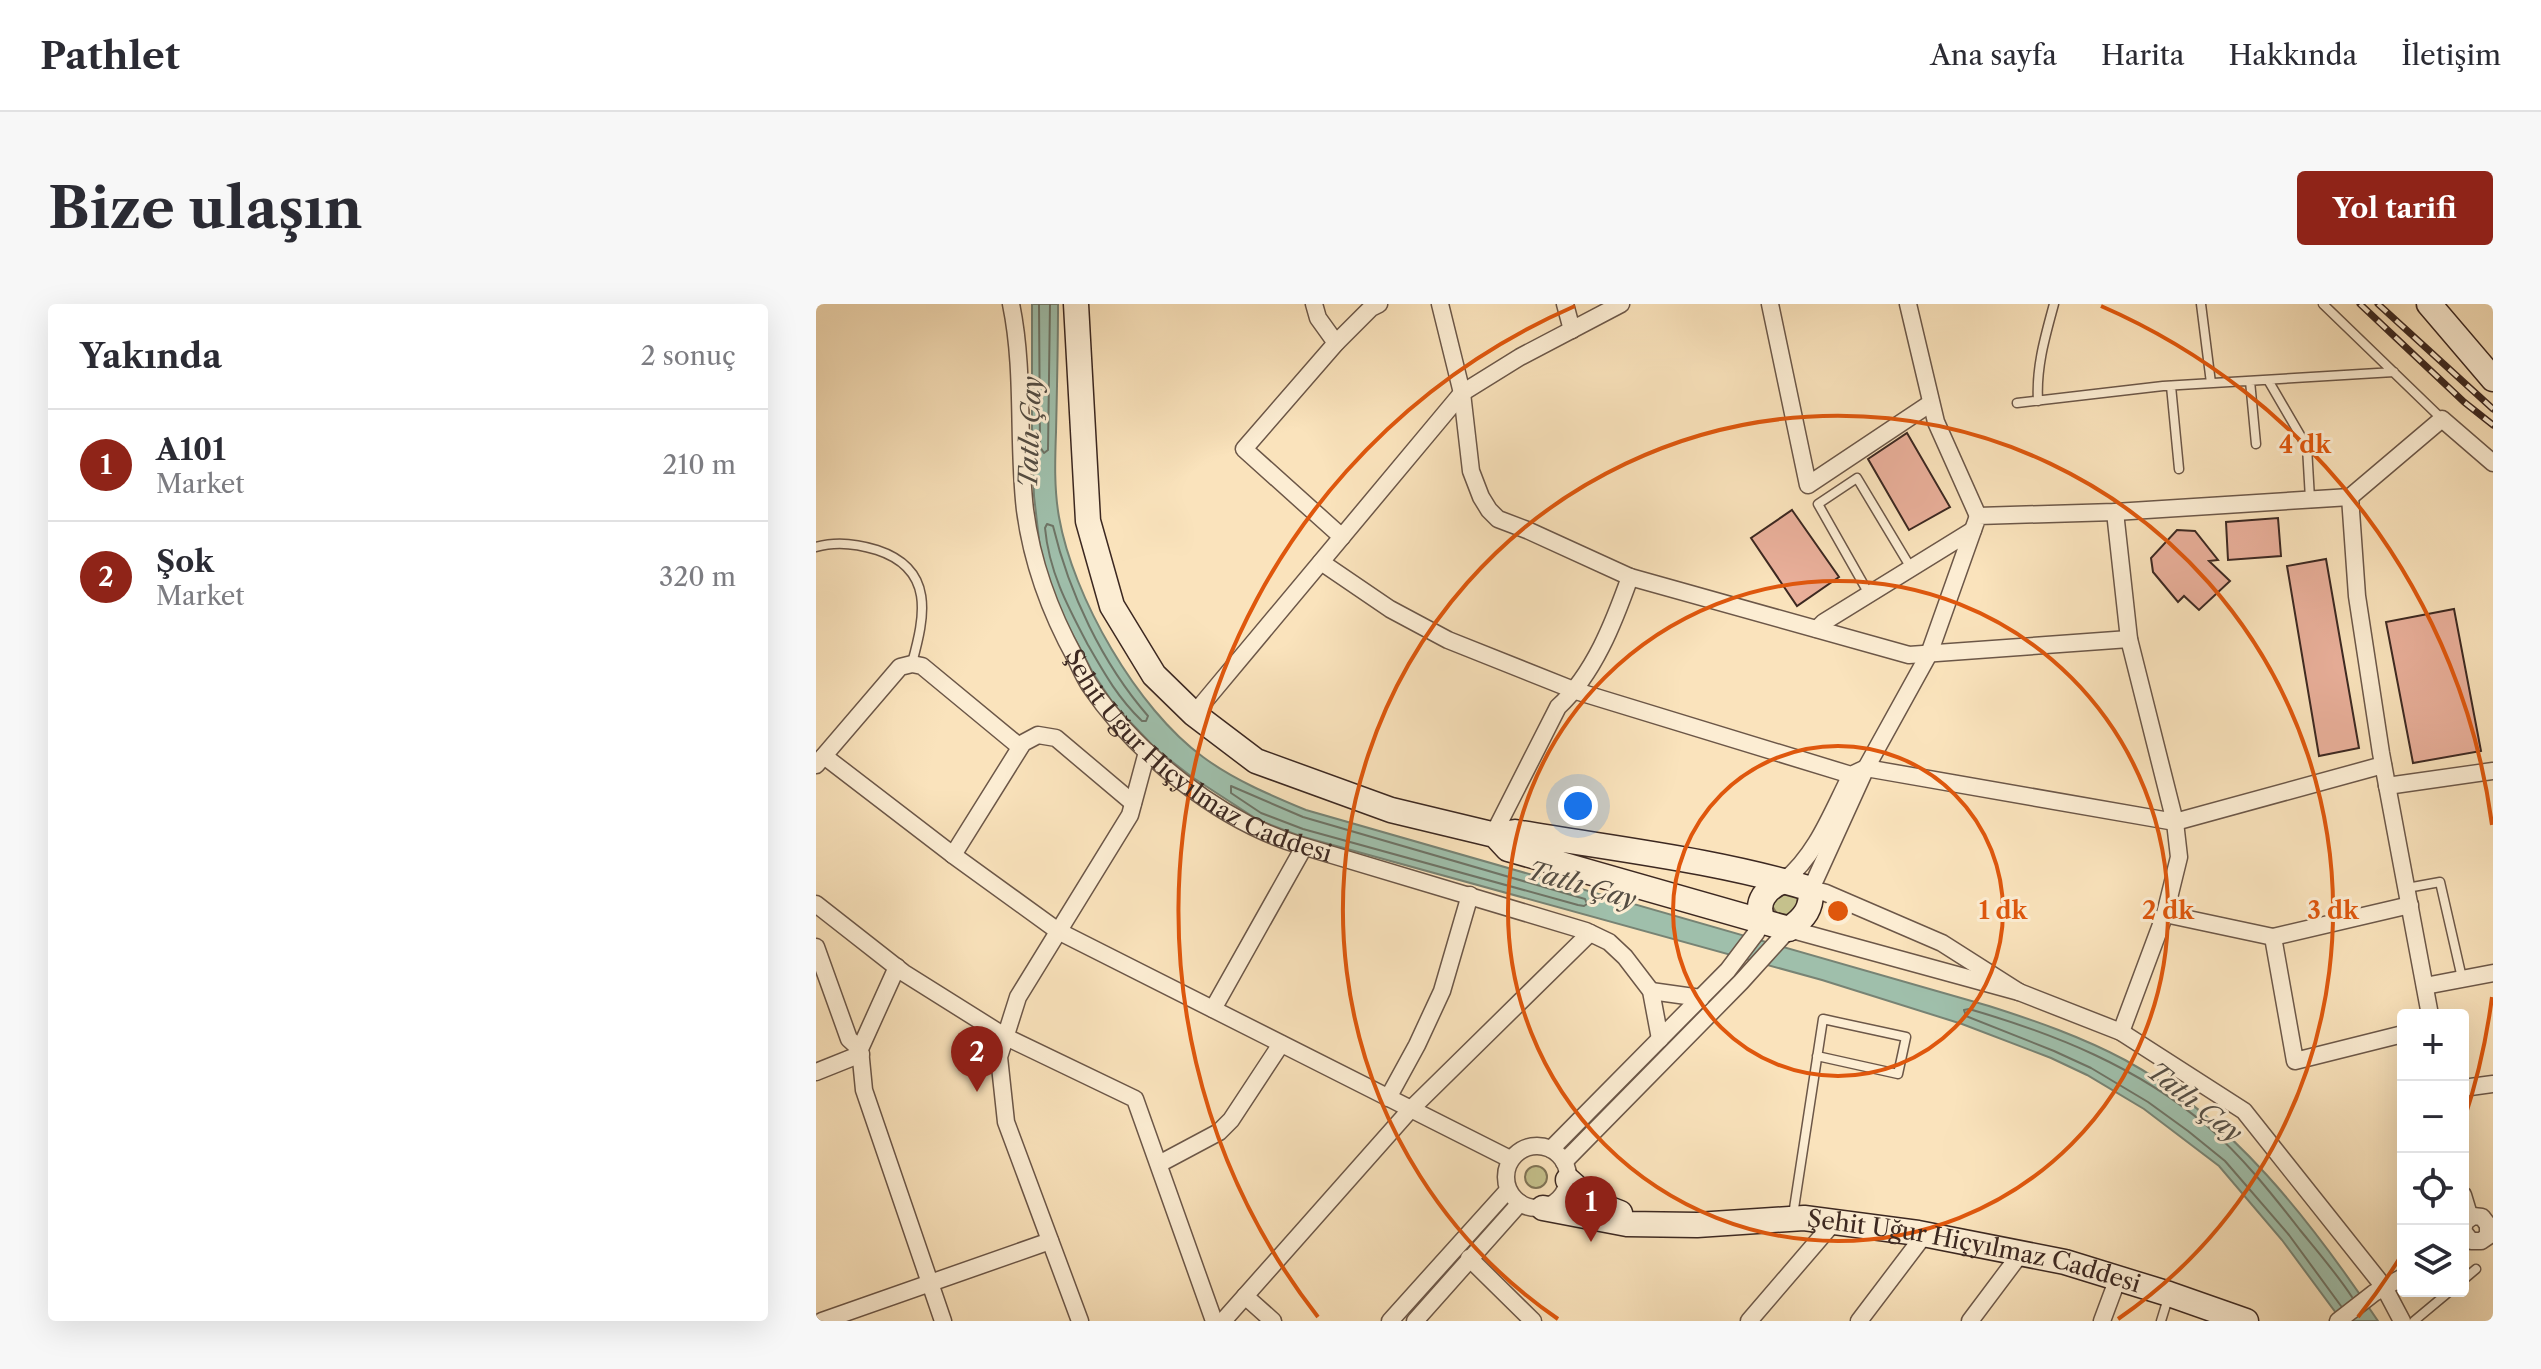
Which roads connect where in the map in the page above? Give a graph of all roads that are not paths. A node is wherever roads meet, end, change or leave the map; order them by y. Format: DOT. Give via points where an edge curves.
graph roads {
  1 [pos="1011,304"];
  2 [pos="1076,304"];
  3 [pos="1314,304"];
  4 [pos="1379,304"];
  5 [pos="1440,304"];
  6 [pos="1565,304"];
  7 [pos="1621,304"];
  8 [pos="1770,304"];
  9 [pos="1908,304"];
  10 [pos="2054,304"];
  11 [pos="2201,304"];
  12 [pos="2323,304"];
  13 [pos="2429,304"];
  14 [pos="1572,330"];
  15 [pos="1336,343"];
  16 [pos="2394,372"];
  17 [pos="2493,379"];
  18 [pos="2268,380"];
  19 [pos="2250,381"];
  20 [pos="2211,383"];
  21 [pos="2171,386"];
  22 [pos="1462,393"];
  23 [pos="2038,401"];
  24 [pos="1931,403"];
  25 [pos="2017,403"];
  26 [pos="2442,419"];
  27 [pos="2256,444"];
  28 [pos="2493,463"];
  29 [pos="2179,469"];
  30 [pos="2350,497"];
  31 [pos="2310,499"];
  32 [pos="2115,512"];
  33 [pos="1975,523"];
  34 [pos="1342,537"];
  35 [pos="816,547"];
  36 [pos="1321,562"];
  37 [pos="1911,568"];
  38 [pos="1630,577"];
  39 [pos="1869,594"];
  40 [pos="1817,629"];
  41 [pos="2129,639"];
  42 [pos="1929,654"];
  43 [pos="912,664"];
  44 [pos="1576,691"];
  45 [pos="1194,714"];
  46 [pos="1020,747"];
  47 [pos="1147,752"];
  48 [pos="819,756"];
  49 [pos="2383,765"];
  50 [pos="2493,771"];
  51 [pos="1858,772"];
  52 [pos="2387,786"];
  53 [pos="1133,803"];
  54 [pos="2175,822"];
  55 [pos="1494,835"];
  56 [pos="1304,847"];
  57 [pos="953,855"];
  58 [pos="1784,881"];
  59 [pos="1811,889"];
  60 [pos="1470,895"];
  61 [pos="2409,896"];
  62 [pos="816,904"];
  63 [pos="2165,914"];
  64 [pos="1773,928"];
  65 [pos="1058,931"];
  66 [pos="1590,933"];
  67 [pos="2273,937"];
  68 [pos="816,947"];
  69 [pos="897,967"];
  70 [pos="2493,973"];
  71 [pos="2462,979"];
  72 [pos="2425,986"];
  73 [pos="1651,991"];
  74 [pos="2019,992"];
  75 [pos="1701,998"];
  76 [pos="1213,1009"];
  77 [pos="2429,1009"];
  78 [pos="2121,1032"];
  79 [pos="2397,1036"];
  80 [pos="1006,1037"];
  81 [pos="1660,1039"];
  82 [pos="1281,1044"];
  83 [pos="860,1052"];
  84 [pos="1817,1056"];
  85 [pos="816,1072"];
  86 [pos="2493,1084"];
  87 [pos="2469,1087"];
  88 [pos="1388,1098"];
  89 [pos="1410,1110"];
  90 [pos="1551,1149"];
  91 [pos="1510,1159"];
  92 [pos="1159,1164"];
  93 [pos="1566,1171"];
  94 [pos="1508,1190"];
  95 [pos="1532,1205"];
  96 [pos="2469,1208"];
  97 [pos="1793,1219"];
  98 [pos="1834,1222"];
  99 [pos="1697,1225"];
  100 [pos="2479,1231"];
  101 [pos="1925,1234"];
  102 [pos="1050,1241"];
  103 [pos="2021,1253"];
  104 [pos="1469,1258"];
  105 [pos="2476,1269"];
  106 [pos="2469,1275"];
  107 [pos="2118,1278"];
  108 [pos="2393,1282"];
  109 [pos="930,1283"];
  110 [pos="2169,1294"];
  111 [pos="1245,1296"];
  112 [pos="2443,1297"];
  113 [pos="816,1315"];
  114 [pos="2419,1319"];
  115 [pos="2339,1320"];
  116 [pos="820,1321"];
  117 [pos="943,1321"];
  118 [pos="1080,1321"];
  119 [pos="1214,1321"];
  120 [pos="1223,1321"];
  121 [pos="1273,1321"];
  122 [pos="1390,1321"];
  123 [pos="1415,1321"];
  124 [pos="1533,1321"];
  125 [pos="1749,1321"];
  126 [pos="1859,1321"];
  127 [pos="1970,1321"];
  128 [pos="2102,1321"];
  129 [pos="2161,1321"];
  130 [pos="2246,1321"];
  131 [pos="2402,1321"];
  1 -- 47 [label="street, Şehit Uğur Hiçyılmaz Caddesi" via="1025,511 1041,581 1088,684"];
  2 -- 45 [label="street" via="1088,521 1112,606 1154,675"];
  3 -- 15 [label="street"];
  4 -- 15 [label="street"];
  5 -- 22 [label="street"];
  6 -- 14 [label="street"];
  7 -- 14 [label="street"];
  8 -- 24 [label="street" via="1808,485"];
  9 -- 24 [label="street"];
  10 -- 23 [label="lane" via="2041,351"];
  11 -- 20 [label="lane"];
  12 -- 16 [label="lane"];
  13 -- 17 [label="street"];
  14 -- 22 [label="street"];
  15 -- 34 [label="street" via="1244,449"];
  16 -- 18 [label="lane"];
  16 -- 26 [label="lane"];
  18 -- 19 [label="lane"];
  18 -- 31 [label="lane" via="2307,447"];
  19 -- 20 [label="lane"];
  19 -- 27 [label="lane"];
  20 -- 21 [label="lane"];
  21 -- 23 [label="lane"];
  21 -- 29 [label="lane"];
  22 -- 34 [label="street"];
  22 -- 38 [label="street" via="1471,471 1489,510 1498,519"];
  23 -- 25 [label="lane"];
  24 -- 33 [label="street"];
  26 -- 28 [label="street"];
  26 -- 30 [label="street"];
  30 -- 31 [label="street"];
  30 -- 49 [label="street" via="2357,596"];
  31 -- 32 [label="street"];
  32 -- 33 [label="street"];
  32 -- 41 [label="street"];
  33 -- 37 [label="street"];
  33 -- 42 [label="street"];
  34 -- 36 [label="street"];
  35 -- 43 [label="lane" via="857,545 906,564 920,591 923,614"];
  36 -- 44 [label="street" via="1448,640"];
  36 -- 45 [label="street"];
  37 -- 39 [label="street"];
  37 -- 39 [label="lane" via="1857,478 1818,504"];
  38 -- 40 [label="street"];
  38 -- 44 [label="street"];
  39 -- 40 [label="street"];
  40 -- 42 [label="street" via="1909,655"];
  41 -- 42 [label="street"];
  41 -- 54 [label="street"];
  42 -- 51 [label="street"];
  43 -- 46 [label="street" via="922,666"];
  43 -- 48 [label="street" via="900,667"];
  44 -- 51 [label="street"];
  44 -- 55 [label="street" via="1558,707"];
  45 -- 55 [label="street" via="1256,761 1391,810"];
  46 -- 53 [label="street" via="1038,735 1056,738"];
  46 -- 57 [label="street"];
  47 -- 53 [label="street"];
  47 -- 56 [label="street, Şehit Uğur Hiçyılmaz Caddesi" via="1240,820"];
  48 -- 57 [label="street"];
  49 -- 52 [label="street"];
  49 -- 54 [label="street"];
  50 -- 52 [label="street"];
  51 -- 54 [label="street"];
  51 -- 58 [label="street" via="1810,855"];
  51 -- 59 [label="street"];
  52 -- 61 [label="street"];
  53 -- 65 [label="street"];
  54 -- 63 [label="street" via="2179,857"];
  55 -- 58 [label="street" via="1515,832"];
  55 -- 64 [label="street" via="1508,849"];
  56 -- 60 [label="street, Şehit Uğur Hiçyılmaz Caddesi"];
  56 -- 76 [label="street"];
  57 -- 65 [label="street"];
  58 -- 59 [label="street"];
  58 -- 64 [label="street" via="1767,890 1758,907"];
  59 -- 64 [label="street" via="1806,914"];
  59 -- 74 [label="street" via="1942,943"];
  60 -- 66 [label="street, Şehit Uğur Hiçyılmaz Caddesi"];
  60 -- 88 [label="street" via="1442,991"];
  61 -- 67 [label="street"];
  61 -- 71 [label="lane" via="2440,882"];
  61 -- 72 [label="street"];
  62 -- 69 [label="street"];
  63 -- 67 [label="street"];
  63 -- 78 [label="street"];
  64 -- 74 [label="street"];
  64 -- 75 [label="street"];
  64 -- 93 [label="street" via="1752,969"];
  65 -- 76 [label="street"];
  65 -- 80 [label="street" via="1018,997"];
  66 -- 73 [label="street, Şehit Uğur Hiçyılmaz Caddesi" via="1625,957"];
  66 -- 89 [label="street"];
  67 -- 79 [label="street" via="2295,1061"];
  68 -- 83 [label="street" via="849,1039"];
  69 -- 80 [label="street"];
  69 -- 83 [label="street"];
  70 -- 71 [label="street"];
  71 -- 72 [label="street"];
  72 -- 77 [label="street"];
  73 -- 75 [label="street"];
  73 -- 81 [label="street"];
  74 -- 78 [label="street"];
  75 -- 81 [label="street"];
  76 -- 82 [label="street"];
  78 -- 108 [label="street" via="2244,1111 2361,1261"];
  80 -- 92 [label="street" via="1135,1099"];
  80 -- 102 [label="street" via="999,1057 1006,1122"];
  81 -- 90 [label="street"];
  82 -- 88 [label="street"];
  82 -- 92 [label="street" via="1219,1132"];
  83 -- 85 [label="street"];
  83 -- 109 [label="street" via="864,1090"];
  84 -- 84 [label="lane" via="1898,1074 1906,1037 1823,1019"];
  84 -- 97 [label="lane"];
  86 -- 87 [label="street"];
  88 -- 89 [label="street"];
  89 -- 91 [label="street"];
  89 -- 111 [label="street"];
  90 -- 91 [label="street" via="1527,1147"];
  90 -- 93 [label="street"];
  91 -- 94 [label="street"];
  92 -- 119 [label="street"];
  93 -- 95 [label="street" via="1561,1197"];
  93 -- 99 [label="street" via="1594,1203 1621,1213"];
  94 -- 95 [label="street"];
  94 -- 122 [label="street"];
  95 -- 99 [label="street" via="1627,1224"];
  95 -- 104 [label="street"];
  96 -- 100 [label="street"];
  97 -- 98 [label="street, Şehit Uğur Hiçyılmaz Caddesi"];
  97 -- 99 [label="street, Şehit Uğur Hiçyılmaz Caddesi"];
  98 -- 101 [label="street, Şehit Uğur Hiçyılmaz Caddesi"];
  98 -- 125 [label="street"];
  101 -- 103 [label="street, Şehit Uğur Hiçyılmaz Caddesi"];
  101 -- 126 [label="street"];
  102 -- 109 [label="street"];
  102 -- 118 [label="street"];
  103 -- 107 [label="street, Şehit Uğur Hiçyılmaz Caddesi"];
  103 -- 127 [label="street"];
  104 -- 123 [label="street"];
  104 -- 124 [label="street"];
  105 -- 106 [label="lane"];
  107 -- 110 [label="street, Şehit Uğur Hiçyılmaz Caddesi"];
  107 -- 128 [label="street"];
  108 -- 115 [label="street"];
  108 -- 131 [label="street"];
  109 -- 116 [label="street"];
  109 -- 117 [label="street"];
  110 -- 129 [label="lane"];
  110 -- 130 [label="street, Şehit Uğur Hiçyılmaz Caddesi"];
  111 -- 120 [label="street"];
  111 -- 121 [label="street"];
  112 -- 114 [label="lane"];
  113 -- 116 [label="street"];
}
